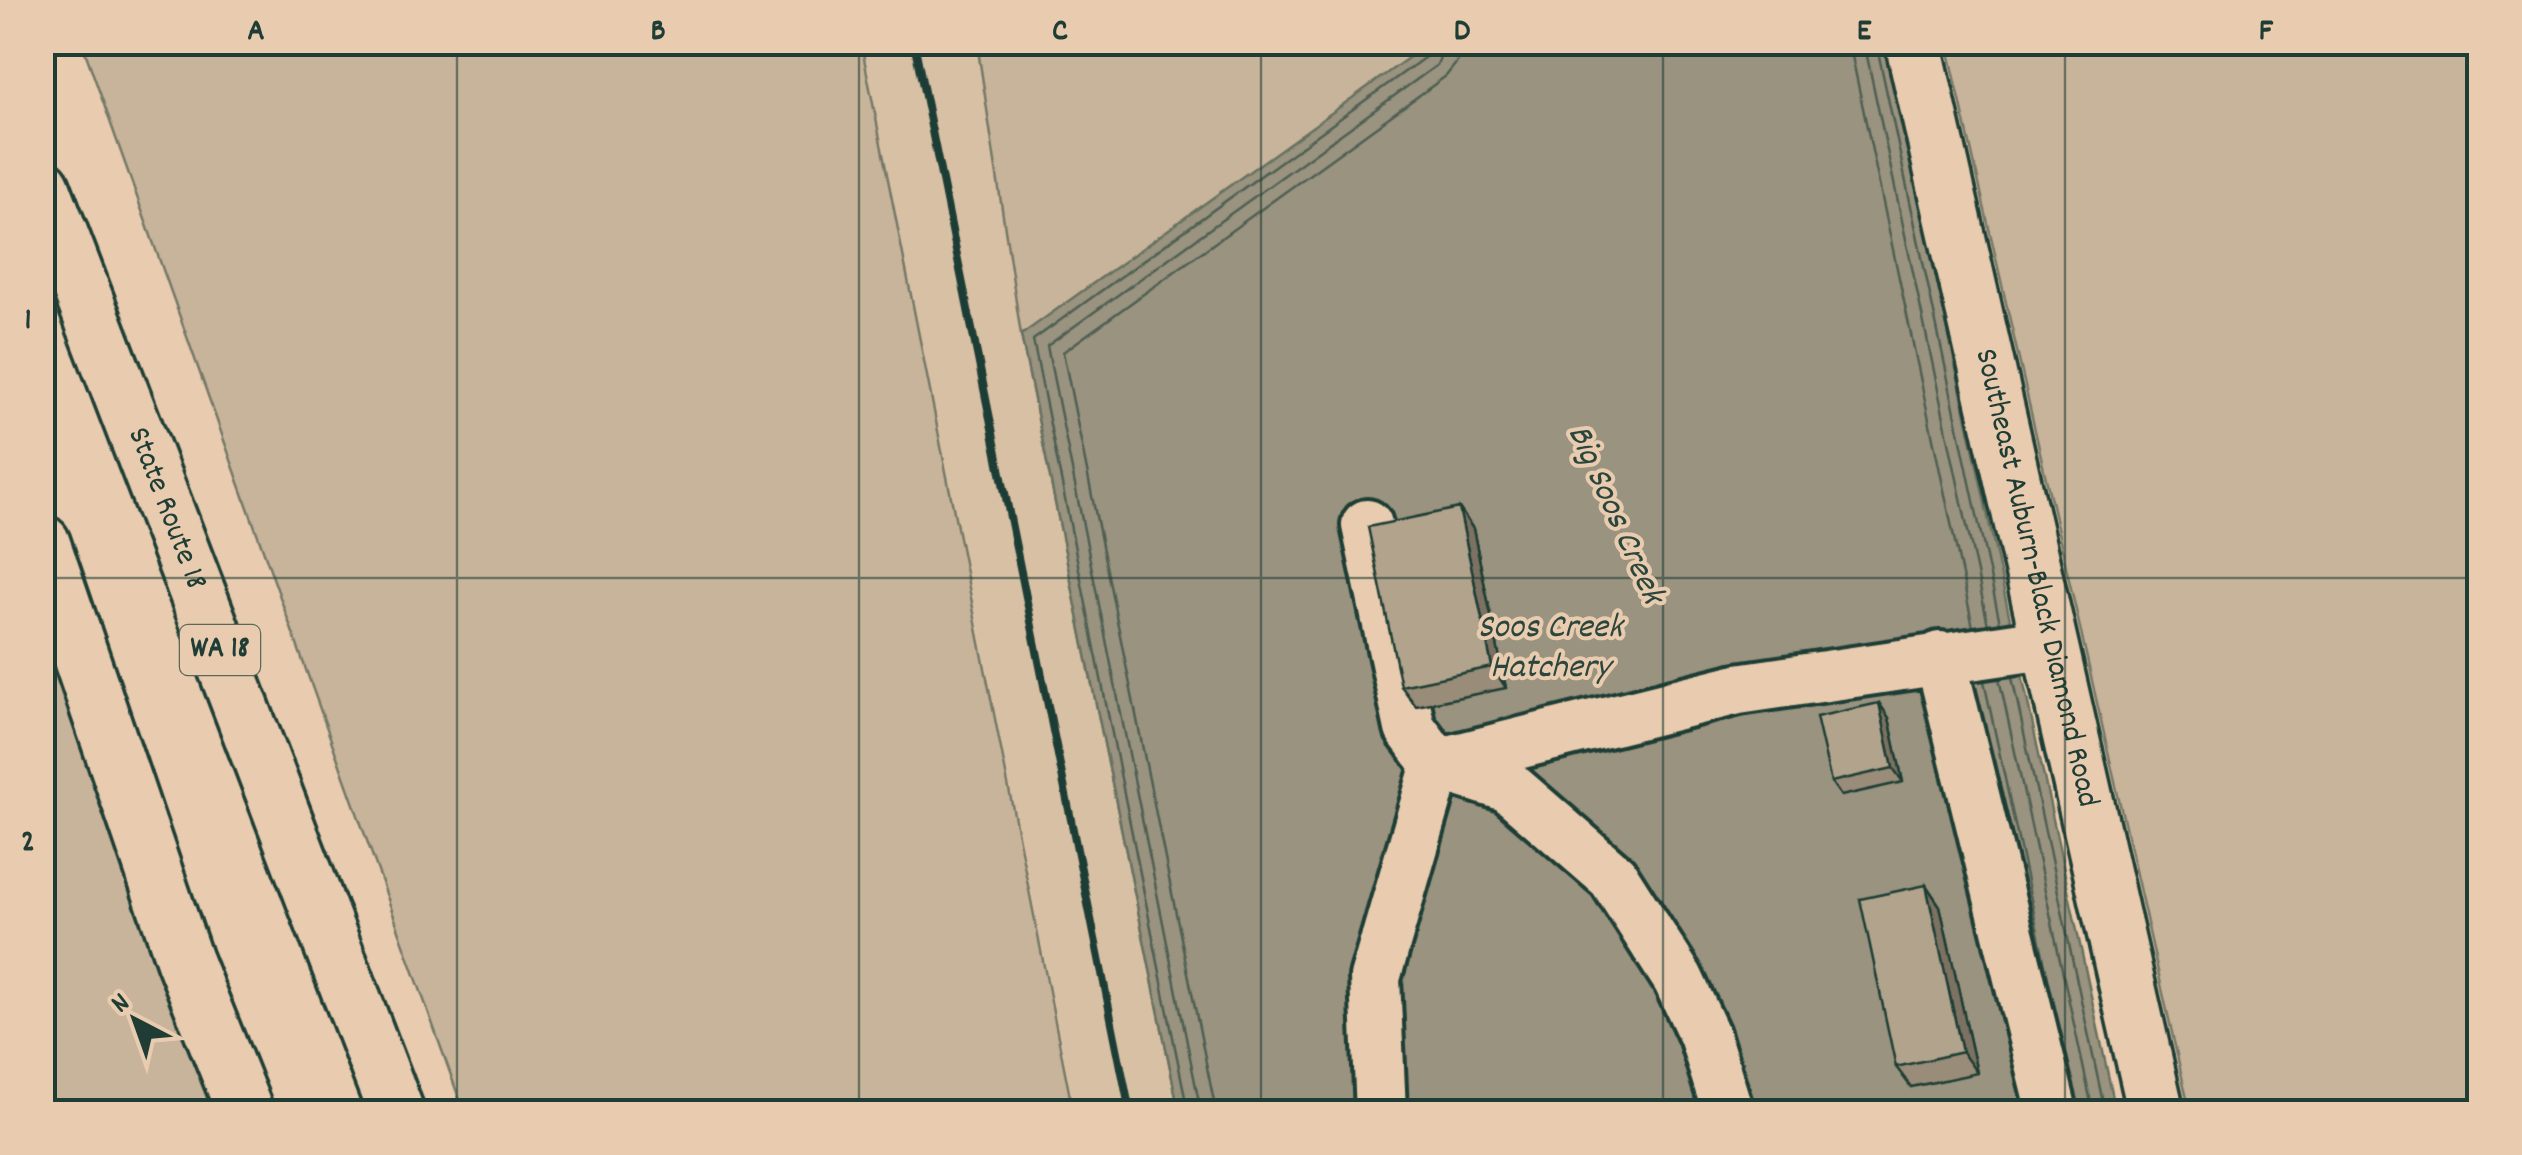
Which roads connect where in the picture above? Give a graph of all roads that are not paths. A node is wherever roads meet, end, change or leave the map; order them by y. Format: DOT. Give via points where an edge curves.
graph roads {
  1 [pos="1914,42"];
  2 [pos="42,187"];
  3 [pos="1367,525"];
  4 [pos="42,543"];
  5 [pos="2050,643"];
  6 [pos="1940,657"];
  7 [pos="1437,764"];
  8 [pos="245,1112"];
  9 [pos="396,1112"];
  10 [pos="1381,1112"];
  11 [pos="1728,1112"];
  12 [pos="2052,1112"];
  13 [pos="2156,1112"];
  1 -- 5 [label="main road, Southeast Auburn-Black Diamond Road"];
  2 -- 9 [label="main road, State Route 18 / WA 18"];
  3 -- 7 [label="lane" via="1410,728"];
  4 -- 8 [label="main road" via="184,960"];
  5 -- 6 [label="lane"];
  5 -- 13 [label="main road, Southeast Auburn-Black Diamond Road"];
  6 -- 7 [label="lane" via="1738,689"];
  6 -- 12 [label="lane"];
  7 -- 10 [label="lane" via="1375,978"];
  7 -- 11 [label="lane" via="1510,787 1613,877 1678,979"];
}
